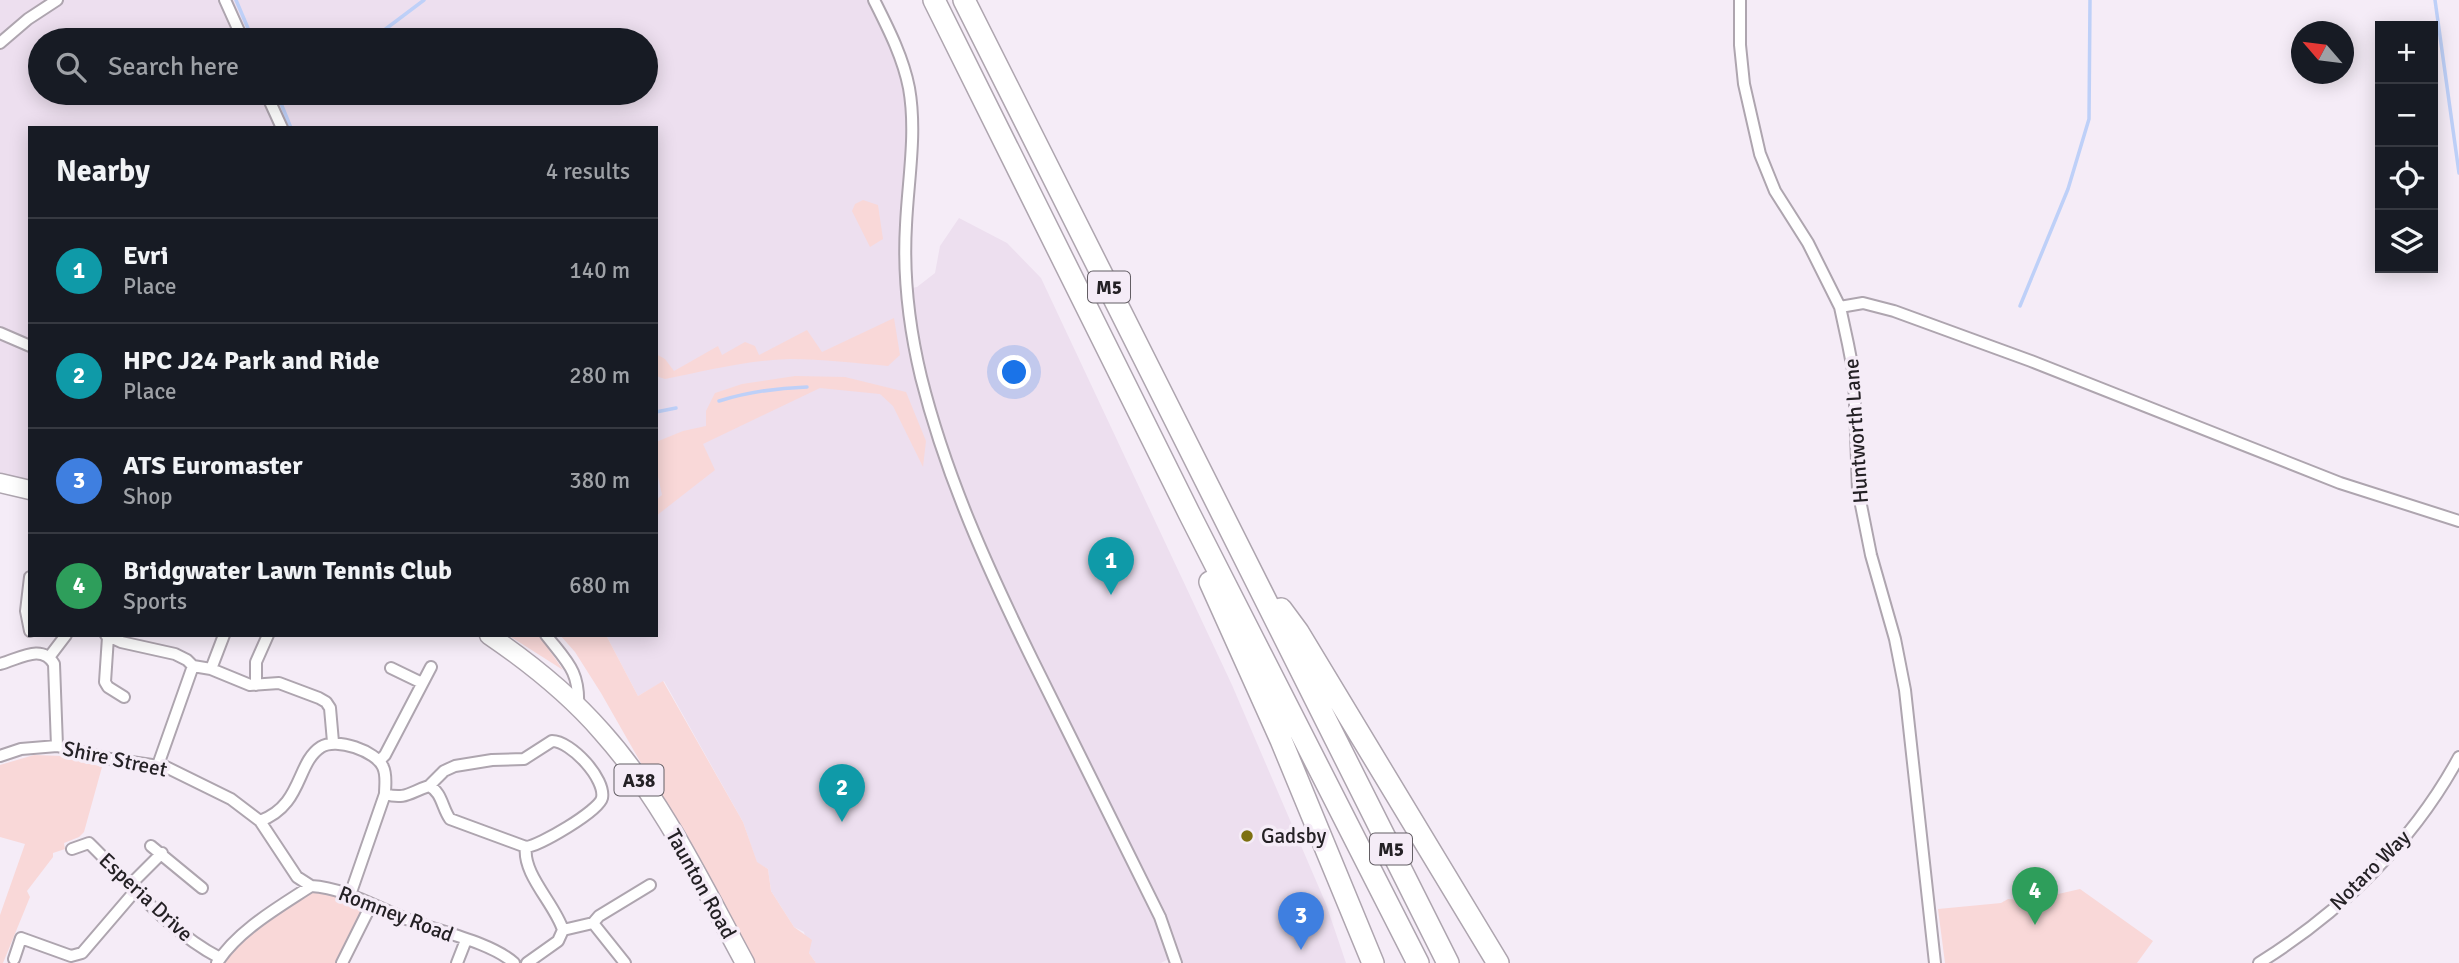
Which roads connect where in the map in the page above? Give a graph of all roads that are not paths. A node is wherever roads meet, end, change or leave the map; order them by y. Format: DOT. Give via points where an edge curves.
graph roads {
  1 [pos="57,0"];
  2 [pos="225,0"];
  3 [pos="874,0"];
  4 [pos="934,0"];
  5 [pos="964,0"];
  6 [pos="1740,0"];
  7 [pos="238,28"];
  8 [pos="0,43"];
  9 [pos="271,105"];
  10 [pos="281,126"];
  11 [pos="1840,307"];
  12 [pos="0,333"];
  13 [pos="28,345"];
  14 [pos="0,483"];
  15 [pos="28,490"];
  16 [pos="1190,514"];
  17 [pos="2459,521"];
  18 [pos="1254,574"];
  19 [pos="28,594"];
  20 [pos="28,622"];
  21 [pos="31,637"];
  22 [pos="64,637"];
  23 [pos="107,637"];
  24 [pos="116,637"];
  25 [pos="223,637"];
  26 [pos="267,637"];
  27 [pos="492,637"];
  28 [pos="548,637"];
  29 [pos="142,640"];
  30 [pos="37,652"];
  31 [pos="50,656"];
  32 [pos="0,664"];
  33 [pos="193,666"];
  34 [pos="431,667"];
  35 [pos="390,668"];
  36 [pos="211,669"];
  37 [pos="422,683"];
  38 [pos="256,685"];
  39 [pos="124,697"];
  40 [pos="578,707"];
  41 [pos="333,742"];
  42 [pos="57,746"];
  43 [pos="0,756"];
  44 [pos="2459,757"];
  45 [pos="382,764"];
  46 [pos="158,765"];
  47 [pos="429,786"];
  48 [pos="385,794"];
  49 [pos="260,821"];
  50 [pos="151,846"];
  51 [pos="526,847"];
  52 [pos="72,849"];
  53 [pos="162,853"];
  54 [pos="311,886"];
  55 [pos="650,886"];
  56 [pos="134,887"];
  57 [pos="202,888"];
  58 [pos="350,895"];
  59 [pos="371,905"];
  60 [pos="593,923"];
  61 [pos="563,930"];
  62 [pos="466,940"];
  63 [pos="14,959"];
  64 [pos="219,960"];
  65 [pos="342,963"];
  66 [pos="457,963"];
  67 [pos="514,963"];
  68 [pos="527,963"];
  69 [pos="625,963"];
  70 [pos="745,963"];
  71 [pos="1176,963"];
  72 [pos="1373,963"];
  73 [pos="1418,963"];
  74 [pos="1448,963"];
  75 [pos="1498,963"];
  76 [pos="1935,963"];
  77 [pos="2259,963"];
  1 -- 8 [label="street"];
  2 -- 7 [label="street"];
  3 -- 71 [label="street" via="902,60 909,88 912,122 906,282 911,330 934,427 978,546 1160,917"];
  4 -- 16 [label="highway, M5"];
  5 -- 18 [label="highway, M5"];
  6 -- 11 [label="street, Huntworth Lane" via="1744,84 1760,155"];
  9 -- 10 [label="street"];
  11 -- 17 [label="street" via="1863,303 1894,312 2340,483"];
  11 -- 76 [label="street, Huntworth Lane" via="1854,375 1860,502 1905,690"];
  12 -- 13 [label="street"];
  14 -- 15 [label="main road"];
  16 -- 72 [label="highway, M5" via="1210,581"];
  16 -- 73 [label="highway, M5"];
  18 -- 74 [label="highway, M5"];
  18 -- 75 [label="highway, M5" via="1298,632"];
  19 -- 20 [label="street"];
  21 -- 30 [label="street"];
  22 -- 31 [label="street"];
  23 -- 39 [label="street" via="105,682"];
  24 -- 29 [label="street"];
  25 -- 36 [label="street"];
  26 -- 38 [label="street" via="256,662"];
  27 -- 40 [label="main road, Taunton Road / A38"];
  28 -- 40 [label="street" via="575,673"];
  29 -- 33 [label="street"];
  30 -- 31 [label="street"];
  30 -- 32 [label="street"];
  31 -- 42 [label="street"];
  33 -- 36 [label="street"];
  33 -- 46 [label="street"];
  34 -- 37 [label="street"];
  35 -- 37 [label="street"];
  36 -- 38 [label="street"];
  37 -- 45 [label="street"];
  38 -- 41 [label="street" via="287,685 326,702"];
  40 -- 70 [label="main road, Taunton Road / A38" via="647,791"];
  41 -- 45 [label="street" via="347,744"];
  41 -- 49 [label="street" via="316,751 286,803"];
  42 -- 43 [label="street, Shire Street"];
  42 -- 46 [label="street, Shire Street"];
  44 -- 77 [label="street, Notaro Way" via="2422,816 2377,869 2318,921"];
  45 -- 48 [label="street"];
  46 -- 49 [label="street, Shire Street" via="230,799"];
  47 -- 48 [label="street" via="405,797"];
  47 -- 51 [label="street" via="440,796 450,819"];
  47 -- 51 [label="street" via="455,766 524,759 552,741 567,745 595,775 602,790 601,802 581,819"];
  48 -- 58 [label="street"];
  49 -- 54 [label="street, Shire Street" via="297,877"];
  50 -- 53 [label="street"];
  51 -- 61 [label="street" via="531,872"];
  52 -- 56 [label="street, Esperia Drive" via="89,843"];
  53 -- 56 [label="street"];
  53 -- 57 [label="street"];
  54 -- 58 [label="street, Romney Road"];
  54 -- 64 [label="street, Romney Road" via="245,933"];
  55 -- 60 [label="street"];
  56 -- 63 [label="street" via="82,953 71,956 21,938"];
  56 -- 64 [label="street, Esperia Drive" via="178,931"];
  58 -- 59 [label="street, Romney Road"];
  59 -- 62 [label="street, Romney Road"];
  59 -- 65 [label="street"];
  60 -- 61 [label="street"];
  60 -- 69 [label="street"];
  61 -- 68 [label="street" via="558,941"];
  62 -- 66 [label="street"];
  62 -- 67 [label="street, Romney Road"];
}
